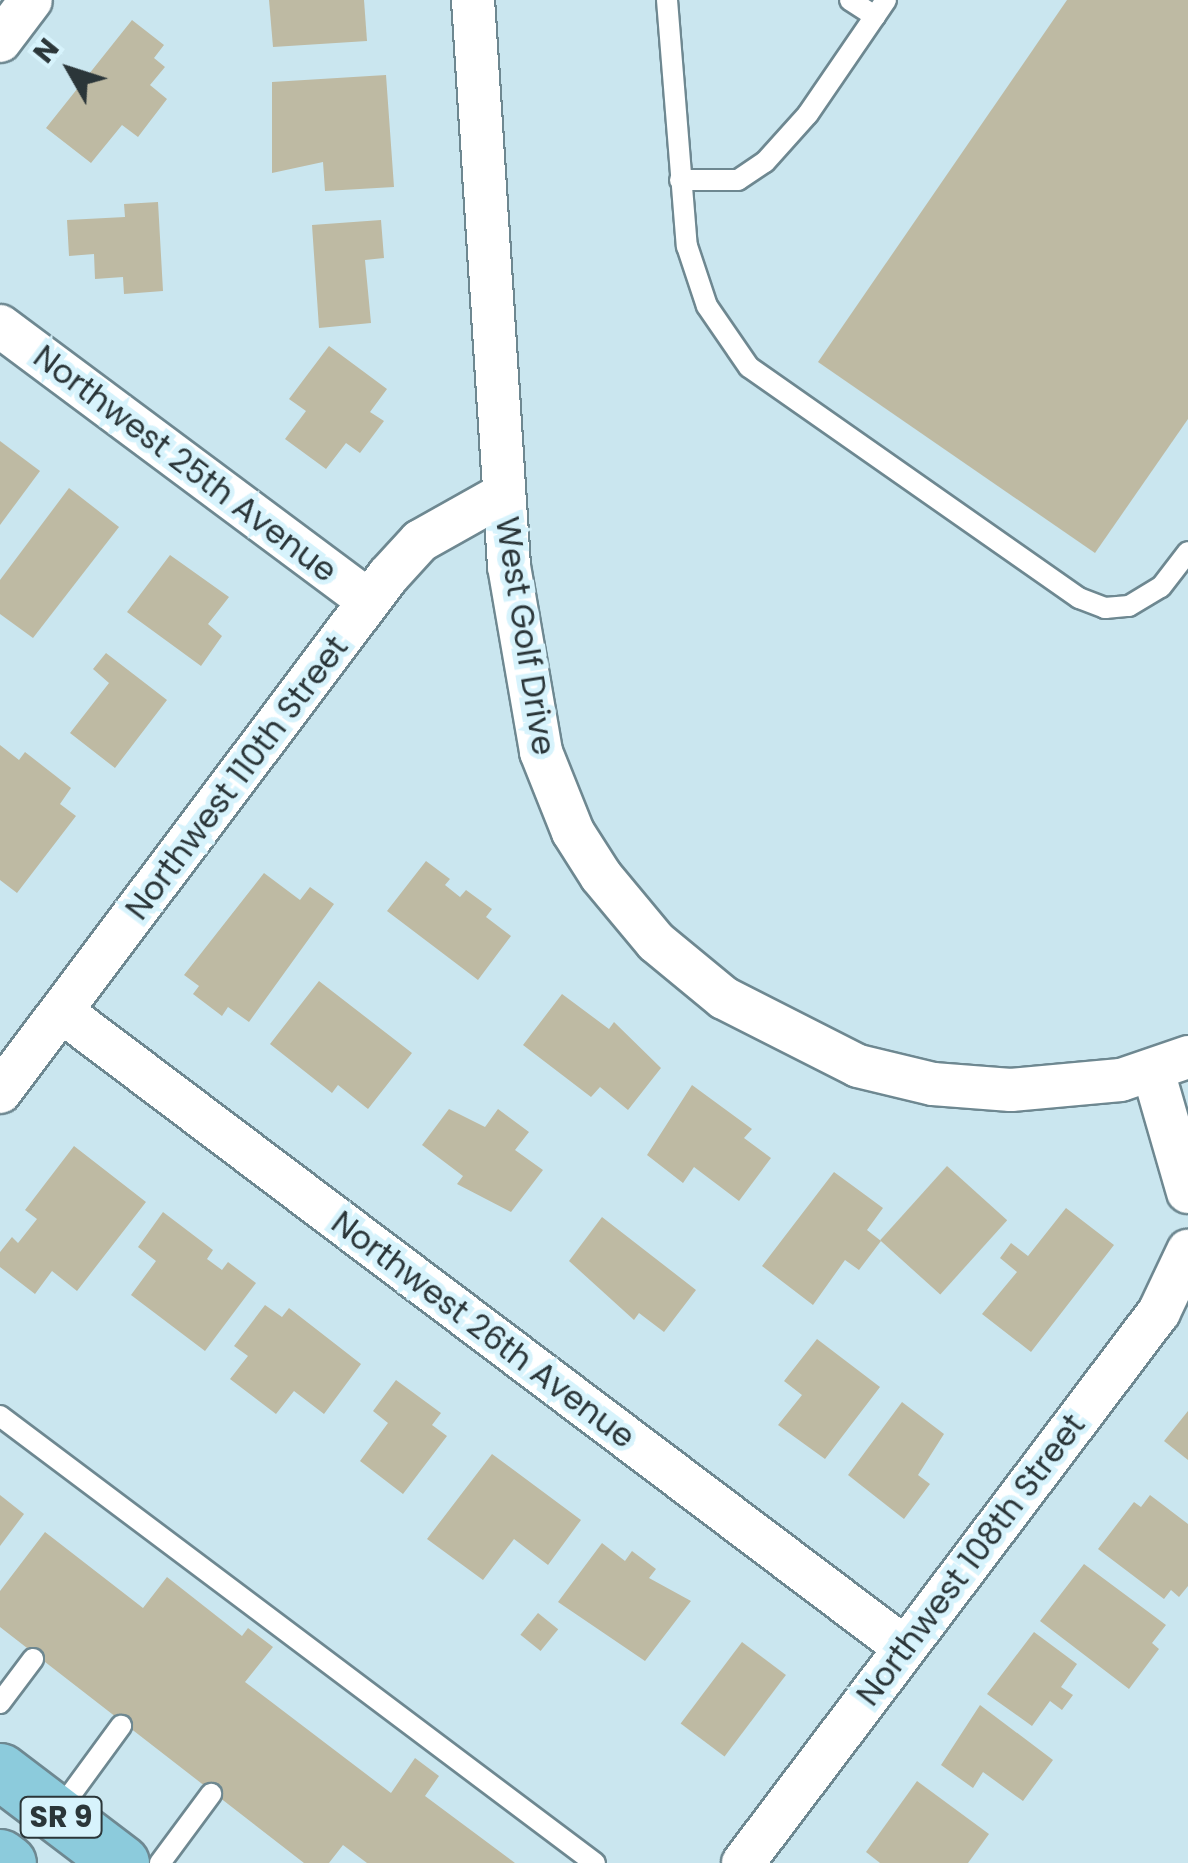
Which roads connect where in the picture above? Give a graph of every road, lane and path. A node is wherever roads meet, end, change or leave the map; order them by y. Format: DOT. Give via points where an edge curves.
graph roads {
  1 [pos="31,0"];
  2 [pos="473,0"];
  3 [pos="667,0"];
  4 [pos="850,0"];
  5 [pos="880,8"];
  6 [pos="0,40"];
  7 [pos="680,180"];
  8 [pos="0,326"];
  9 [pos="502,494"];
  10 [pos="1188,552"];
  11 [pos="369,600"];
  12 [pos="61,1011"];
  13 [pos="1170,1064"];
  14 [pos="0,1092"];
  15 [pos="1188,1192"];
  16 [pos="1188,1251"];
  17 [pos="0,1416"];
  18 [pos="905,1648"];
  19 [pos="33,1659"];
  20 [pos="0,1702"];
  21 [pos="122,1726"];
  22 [pos="0,1771"];
  23 [pos="211,1794"];
  24 [pos="57,1814"];
  25 [pos="0,1857"];
  26 [pos="8,1863"];
  27 [pos="122,1863"];
  28 [pos="160,1863"];
  29 [pos="595,1863"];
  30 [pos="743,1863"];
  1 -- 6 [label="street"];
  2 -- 9 [label="street, West Golf Drive"];
  3 -- 7 [label="lane"];
  4 -- 5 [label="lane"];
  5 -- 7 [label="lane" via="808,114 765,162 738,180"];
  7 -- 10 [label="lane" via="687,246 706,306 738,354 780,393 1067,592 1094,604 1117,609 1140,601"];
  8 -- 11 [label="street, Northwest 25th Avenue"];
  9 -- 11 [label="street, Northwest 110th Street" via="420,540"];
  9 -- 13 [label="street, West Golf Drive" via="529,696 553,790 601,876 688,970 752,1017 896,1078 1011,1090 1096,1084"];
  11 -- 12 [label="street, Northwest 110th Street"];
  12 -- 14 [label="street, Northwest 110th Street"];
  12 -- 18 [label="street, Northwest 26th Avenue"];
  13 -- 15 [label="street"];
  16 -- 18 [label="street, Northwest 108th Street" via="1158,1312"];
  17 -- 29 [label="lane"];
  18 -- 30 [label="street, Northwest 108th Street"];
  19 -- 20 [label="lane"];
  21 -- 24 [label="lane"];
  22 -- 24 [label="main road, SR 9"];
  23 -- 28 [label="lane"];
  24 -- 27 [label="main road, SR 9"];
  25 -- 26 [label="main road"];
}
